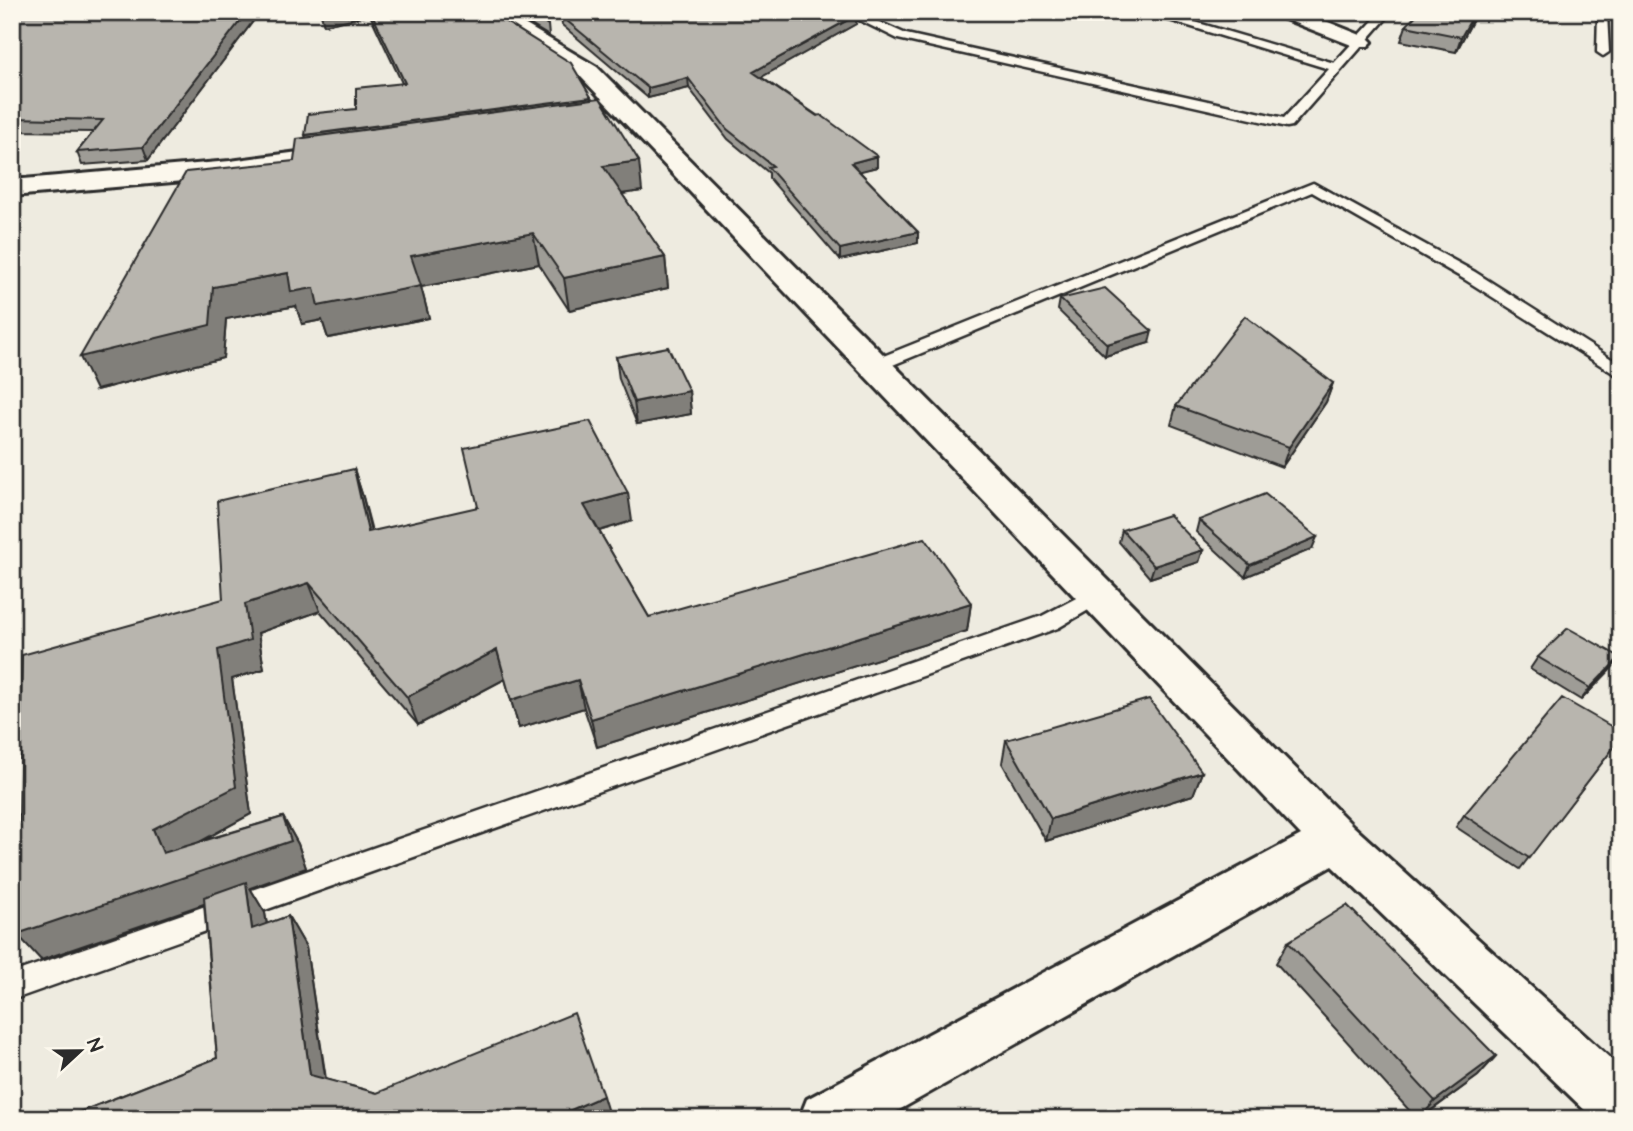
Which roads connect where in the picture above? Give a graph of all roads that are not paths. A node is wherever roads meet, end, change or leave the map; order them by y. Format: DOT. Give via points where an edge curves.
graph roads {
  1 [pos="489,12"];
  2 [pos="848,12"];
  3 [pos="1148,12"];
  4 [pos="1284,12"];
  5 [pos="1387,12"];
  6 [pos="1604,14"];
  7 [pos="1360,42"];
  8 [pos="1604,52"];
  9 [pos="1337,68"];
  10 [pos="368,150"];
  11 [pos="12,188"];
  12 [pos="877,365"];
  13 [pos="1621,373"];
  14 [pos="1099,594"];
  15 [pos="1336,840"];
  16 [pos="12,987"];
  17 [pos="1621,1106"];
  18 [pos="827,1119"];
  1 -- 12 [label="street" via="589,72 618,115"];
  2 -- 9 [label="lane" via="902,37 1287,123"];
  3 -- 9 [label="lane"];
  4 -- 7 [label="street"];
  5 -- 7 [label="lane"];
  6 -- 8 [label="lane"];
  7 -- 9 [label="lane"];
  10 -- 11 [label="street" via="230,169"];
  12 -- 13 [label="lane" via="1313,187 1407,236"];
  12 -- 14 [label="street"];
  14 -- 15 [label="street"];
  14 -- 16 [label="lane" via="1051,622"];
  15 -- 17 [label="street"];
  15 -- 18 [label="street"];
}
